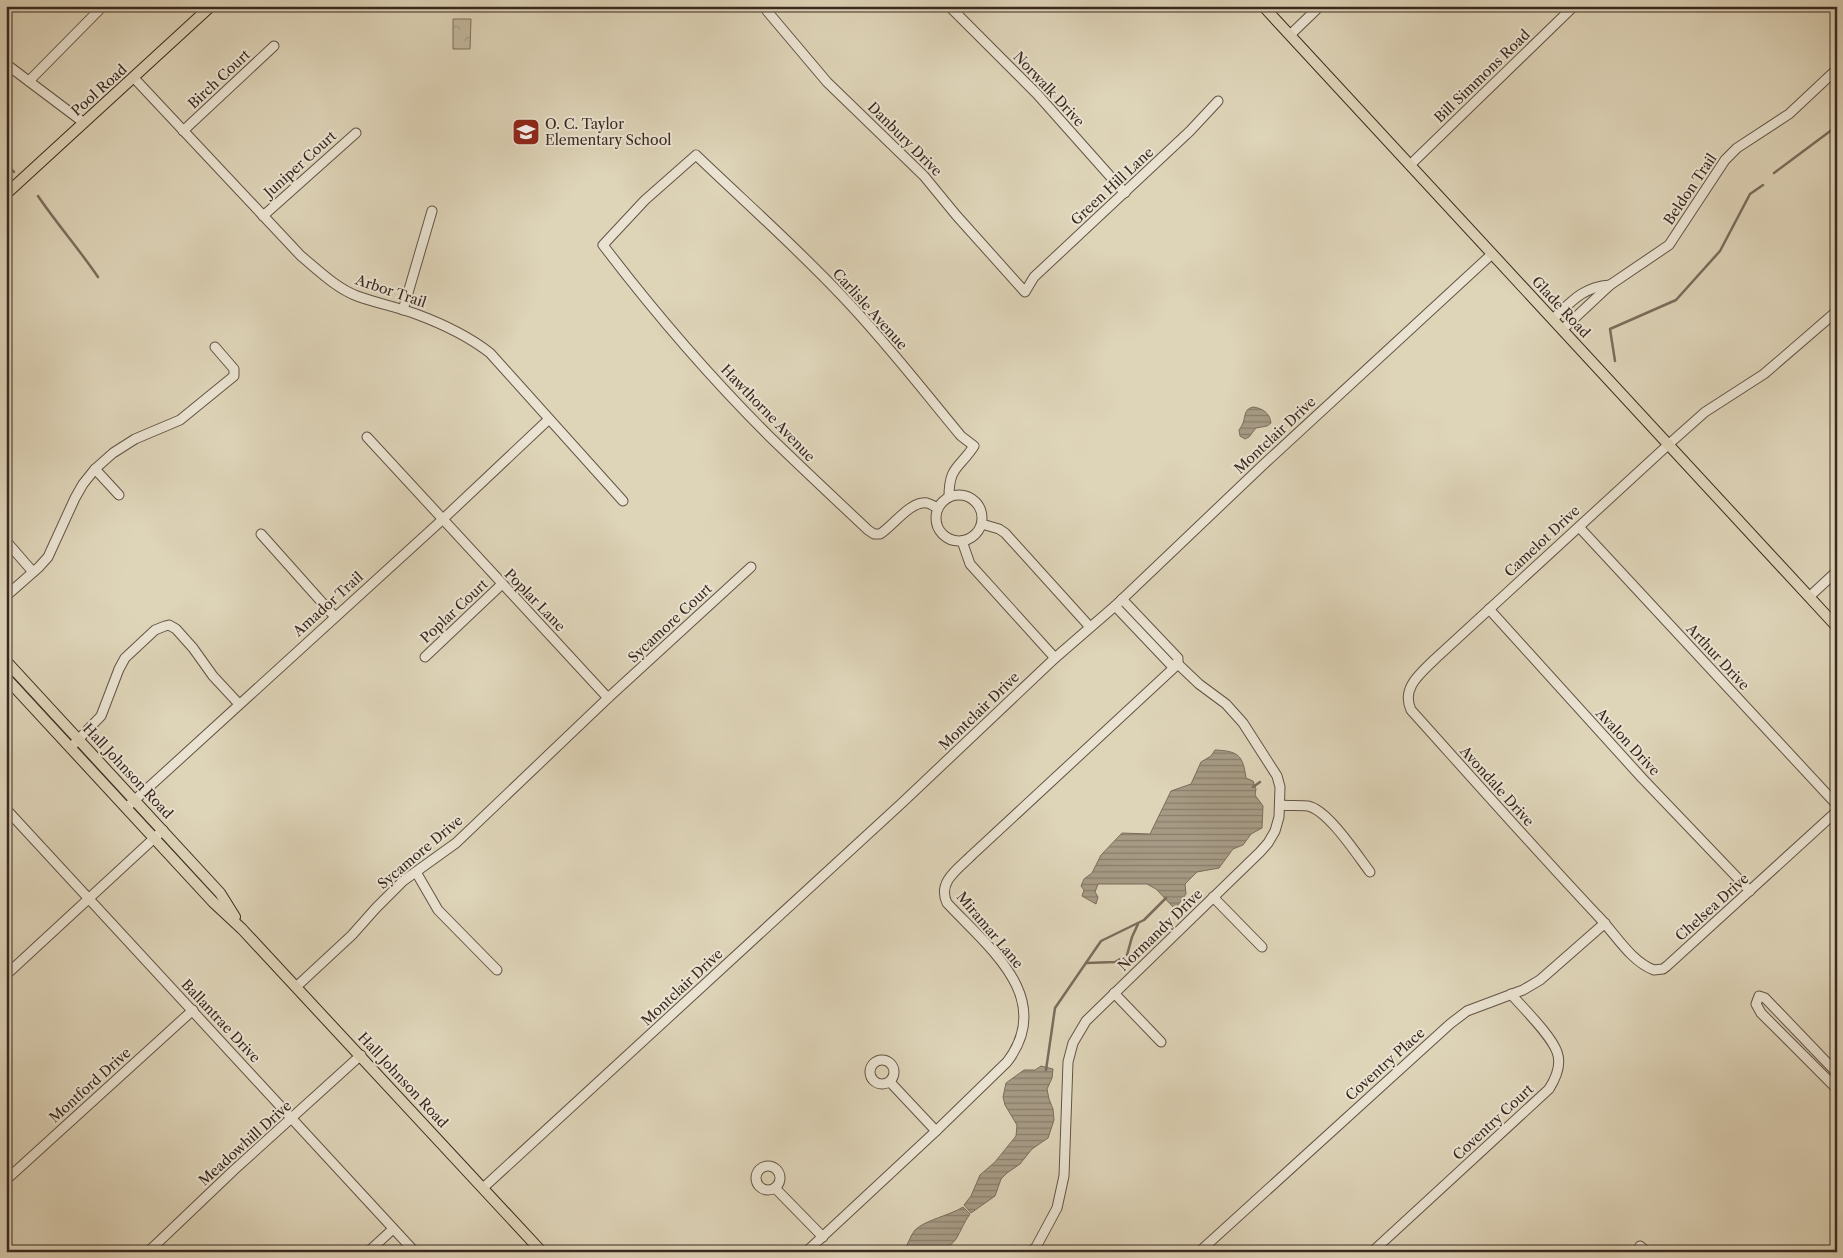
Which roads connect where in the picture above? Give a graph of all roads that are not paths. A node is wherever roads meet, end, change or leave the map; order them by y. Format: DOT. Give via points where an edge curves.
graph roads {
  1 [pos="211,6"];
  2 [pos="766,6"];
  3 [pos="949,6"];
  4 [pos="1264,6"];
  5 [pos="1320,6"];
  6 [pos="1574,6"];
  7 [pos="100,7"];
  8 [pos="1290,35"];
  9 [pos="274,46"];
  10 [pos="6,64"];
  11 [pos="1837,69"];
  12 [pos="134,78"];
  13 [pos="29,81"];
  14 [pos="1218,101"];
  15 [pos="83,122"];
  16 [pos="183,131"];
  17 [pos="356,133"];
  18 [pos="1410,165"];
  19 [pos="1125,193"];
  20 [pos="6,194"];
  21 [pos="432,210"];
  22 [pos="263,216"];
  23 [pos="603,245"];
  24 [pos="1492,254"];
  25 [pos="1610,285"];
  26 [pos="1025,292"];
  27 [pos="403,310"];
  28 [pos="1837,311"];
  29 [pos="1553,319"];
  30 [pos="1563,329"];
  31 [pos="215,347"];
  32 [pos="548,420"];
  33 [pos="367,438"];
  34 [pos="1669,444"];
  35 [pos="95,469"];
  36 [pos="119,494"];
  37 [pos="949,497"];
  38 [pos="623,500"];
  39 [pos="938,508"];
  40 [pos="442,520"];
  41 [pos="982,524"];
  42 [pos="1579,527"];
  43 [pos="261,534"];
  44 [pos="6,541"];
  45 [pos="962,541"];
  46 [pos="751,567"];
  47 [pos="1837,571"];
  48 [pos="33,572"];
  49 [pos="502,585"];
  50 [pos="6,596"];
  51 [pos="1809,597"];
  52 [pos="1122,599"];
  53 [pos="1115,606"];
  54 [pos="1489,609"];
  55 [pos="335,617"];
  56 [pos="1837,626"];
  57 [pos="1090,627"];
  58 [pos="425,657"];
  59 [pos="1055,658"];
  60 [pos="1435,659"];
  61 [pos="6,660"];
  62 [pos="1174,665"];
  63 [pos="6,678"];
  64 [pos="608,698"];
  65 [pos="239,704"];
  66 [pos="79,739"];
  67 [pos="70,748"];
  68 [pos="135,799"];
  69 [pos="1280,805"];
  70 [pos="1837,805"];
  71 [pos="126,808"];
  72 [pos="6,809"];
  73 [pos="1837,812"];
  74 [pos="163,830"];
  75 [pos="154,838"];
  76 [pos="416,872"];
  77 [pos="1370,872"];
  78 [pos="1750,891"];
  79 [pos="1213,897"];
  80 [pos="89,898"];
  81 [pos="1605,923"];
  82 [pos="242,928"];
  83 [pos="1262,947"];
  84 [pos="497,970"];
  85 [pos="6,975"];
  86 [pos="296,987"];
  87 [pos="1114,993"];
  88 [pos="1511,994"];
  89 [pos="193,1010"];
  90 [pos="1161,1042"];
  91 [pos="361,1055"];
  92 [pos="1837,1073"];
  93 [pos="890,1082"];
  94 [pos="1837,1089"];
  95 [pos="293,1118"];
  96 [pos="936,1131"];
  97 [pos="6,1180"];
  98 [pos="483,1188"];
  99 [pos="775,1188"];
  100 [pos="393,1229"];
  101 [pos="823,1237"];
  102 [pos="148,1252"];
  103 [pos="368,1252"];
  104 [pos="415,1252"];
  105 [pos="542,1252"];
  106 [pos="806,1252"];
  107 [pos="1032,1252"];
  108 [pos="1200,1252"];
  109 [pos="1372,1252"];
  1 -- 12 [label="main road, Pool Road"];
  2 -- 26 [label="street, Danbury Drive" via="827,82 924,176"];
  3 -- 19 [label="street, Norwalk Drive" via="1037,94"];
  4 -- 8 [label="main road, Glade Road"];
  5 -- 8 [label="street"];
  6 -- 18 [label="street, Bill Simmons Road"];
  7 -- 13 [label="street"];
  8 -- 18 [label="main road, Glade Road"];
  9 -- 16 [label="street, Birch Court"];
  10 -- 13 [label="street"];
  11 -- 25 [label="street, Beldon Trail" via="1789,114 1737,148 1725,160 1669,245"];
  12 -- 15 [label="main road, Pool Road"];
  12 -- 16 [label="street, Arbor Trail"];
  13 -- 15 [label="street"];
  14 -- 19 [label="street, Green Hill Lane"];
  15 -- 20 [label="main road, Pool Road"];
  16 -- 22 [label="street, Arbor Trail"];
  17 -- 22 [label="street, Juniper Court"];
  18 -- 24 [label="main road, Glade Road"];
  19 -- 26 [label="street, Green Hill Lane" via="1034,277"];
  21 -- 27 [label="street"];
  22 -- 27 [label="street, Arbor Trail" via="301,256 343,288 356,296"];
  23 -- 37 [label="street, Carlisle Avenue" via="645,200 696,156 758,212 844,298 961,436 974,446 951,475"];
  23 -- 39 [label="street, Hawthorne Avenue" via="702,364 768,435 868,530 880,534 921,503"];
  24 -- 29 [label="main road, Glade Road"];
  24 -- 52 [label="street, Montclair Drive"];
  25 -- 29 [label="street, Beldon Trail" via="1591,288"];
  25 -- 30 [label="street, Beldon Trail"];
  27 -- 32 [label="street, Arbor Trail" via="458,331 475,342 490,354"];
  28 -- 34 [label="street, Camelot Drive" via="1764,374 1705,412"];
  29 -- 30 [label="main road, Glade Road"];
  30 -- 34 [label="main road, Glade Road"];
  31 -- 35 [label="street" via="235,372 234,376 180,420 135,439"];
  32 -- 38 [label="street, Arbor Trail"];
  32 -- 40 [label="street, Amador Trail"];
  33 -- 40 [label="street, Poplar Lane"];
  34 -- 42 [label="street, Camelot Drive"];
  34 -- 51 [label="main road, Glade Road"];
  35 -- 36 [label="street"];
  35 -- 48 [label="street" via="75,498 48,557"];
  37 -- 39 [label="street"];
  37 -- 41 [label="street" via="971,498 980,509"];
  39 -- 45 [label="street" via="936,523 940,532 948,538"];
  40 -- 49 [label="street, Poplar Lane"];
  40 -- 55 [label="street, Amador Trail"];
  41 -- 45 [label="street" via="975,536"];
  41 -- 57 [label="street" via="1004,533"];
  42 -- 54 [label="street, Camelot Drive"];
  42 -- 70 [label="street, Arthur Drive"];
  43 -- 55 [label="street"];
  44 -- 48 [label="street"];
  45 -- 59 [label="street" via="970,564"];
  46 -- 64 [label="street, Sycamore Court"];
  47 -- 51 [label="street"];
  48 -- 50 [label="street"];
  49 -- 58 [label="street, Poplar Court"];
  49 -- 64 [label="street, Poplar Lane"];
  51 -- 56 [label="main road, Glade Road"];
  52 -- 53 [label="street, Montclair Drive"];
  52 -- 62 [label="street, Normandy Drive" via="1178,658"];
  53 -- 57 [label="street, Montclair Drive"];
  53 -- 62 [label="street, Normandy Drive"];
  54 -- 60 [label="street, Camelot Drive"];
  54 -- 78 [label="street, Avalon Drive"];
  55 -- 65 [label="street, Amador Trail"];
  57 -- 59 [label="street, Montclair Drive"];
  59 -- 98 [label="street, Montclair Drive"];
  60 -- 81 [label="street, Avondale Drive" via="1410,686 1408,704 1411,710 1523,837"];
  61 -- 66 [label="main road, Hall Johnson Road"];
  62 -- 69 [label="street, Normandy Drive" via="1226,704 1243,723 1277,776"];
  62 -- 96 [label="street, Miramar Lane" via="944,884 943,894 947,903 1013,977 1025,1013 1024,1029 1011,1057"];
  63 -- 67 [label="main road, Hall Johnson Road"];
  64 -- 76 [label="street, Sycamore Drive" via="456,843"];
  65 -- 66 [label="street" via="193,648 169,625 155,630 125,658 101,716"];
  65 -- 68 [label="street, Amador Trail"];
  66 -- 67 [label="street"];
  66 -- 68 [label="main road, Hall Johnson Road"];
  67 -- 71 [label="main road, Hall Johnson Road"];
  68 -- 71 [label="street, Amador Trail"];
  68 -- 74 [label="main road, Hall Johnson Road"];
  69 -- 77 [label="street" via="1309,806 1318,810"];
  69 -- 79 [label="street, Normandy Drive" via="1275,831 1268,843"];
  71 -- 75 [label="main road, Hall Johnson Road"];
  72 -- 80 [label="street, Ballantrae Drive"];
  73 -- 78 [label="street, Chelsea Drive"];
  74 -- 75 [label="street"];
  74 -- 82 [label="main road, Hall Johnson Road" via="220,894"];
  75 -- 80 [label="street"];
  75 -- 82 [label="main road, Hall Johnson Road" via="213,902"];
  76 -- 84 [label="street" via="438,910"];
  76 -- 86 [label="street, Sycamore Drive" via="402,881 352,935"];
  78 -- 81 [label="street, Chelsea Drive" via="1662,969 1654,970 1637,959"];
  79 -- 83 [label="street"];
  79 -- 87 [label="street, Normandy Drive"];
  80 -- 85 [label="street"];
  80 -- 89 [label="street, Ballantrae Drive"];
  81 -- 88 [label="street, Coventry Place" via="1540,980"];
  82 -- 86 [label="main road, Hall Johnson Road"];
  86 -- 91 [label="main road, Hall Johnson Road"];
  87 -- 90 [label="street"];
  87 -- 107 [label="street, Normandy Drive" via="1086,1021 1073,1043 1068,1062 1064,1176 1057,1208"];
  88 -- 108 [label="street, Coventry Place" via="1467,1011 1450,1024"];
  88 -- 109 [label="street, Coventry Court" via="1557,1052 1557,1076 1549,1089"];
  89 -- 95 [label="street, Ballantrae Drive"];
  89 -- 97 [label="street, Montford Drive"];
  91 -- 95 [label="street, Meadowhill Drive"];
  91 -- 98 [label="main road, Hall Johnson Road"];
  92 -- 94 [label="street" via="1765,998 1759,996 1756,1004 1761,1013"];
  93 -- 96 [label="street"];
  95 -- 100 [label="street, Ballantrae Drive"];
  95 -- 102 [label="street, Meadowhill Drive"];
  96 -- 101 [label="street, Miramar Lane"];
  98 -- 105 [label="main road, Hall Johnson Road"];
  99 -- 101 [label="street"];
  100 -- 103 [label="street"];
  100 -- 104 [label="street, Ballantrae Drive"];
  101 -- 106 [label="street, Miramar Lane"];
}
